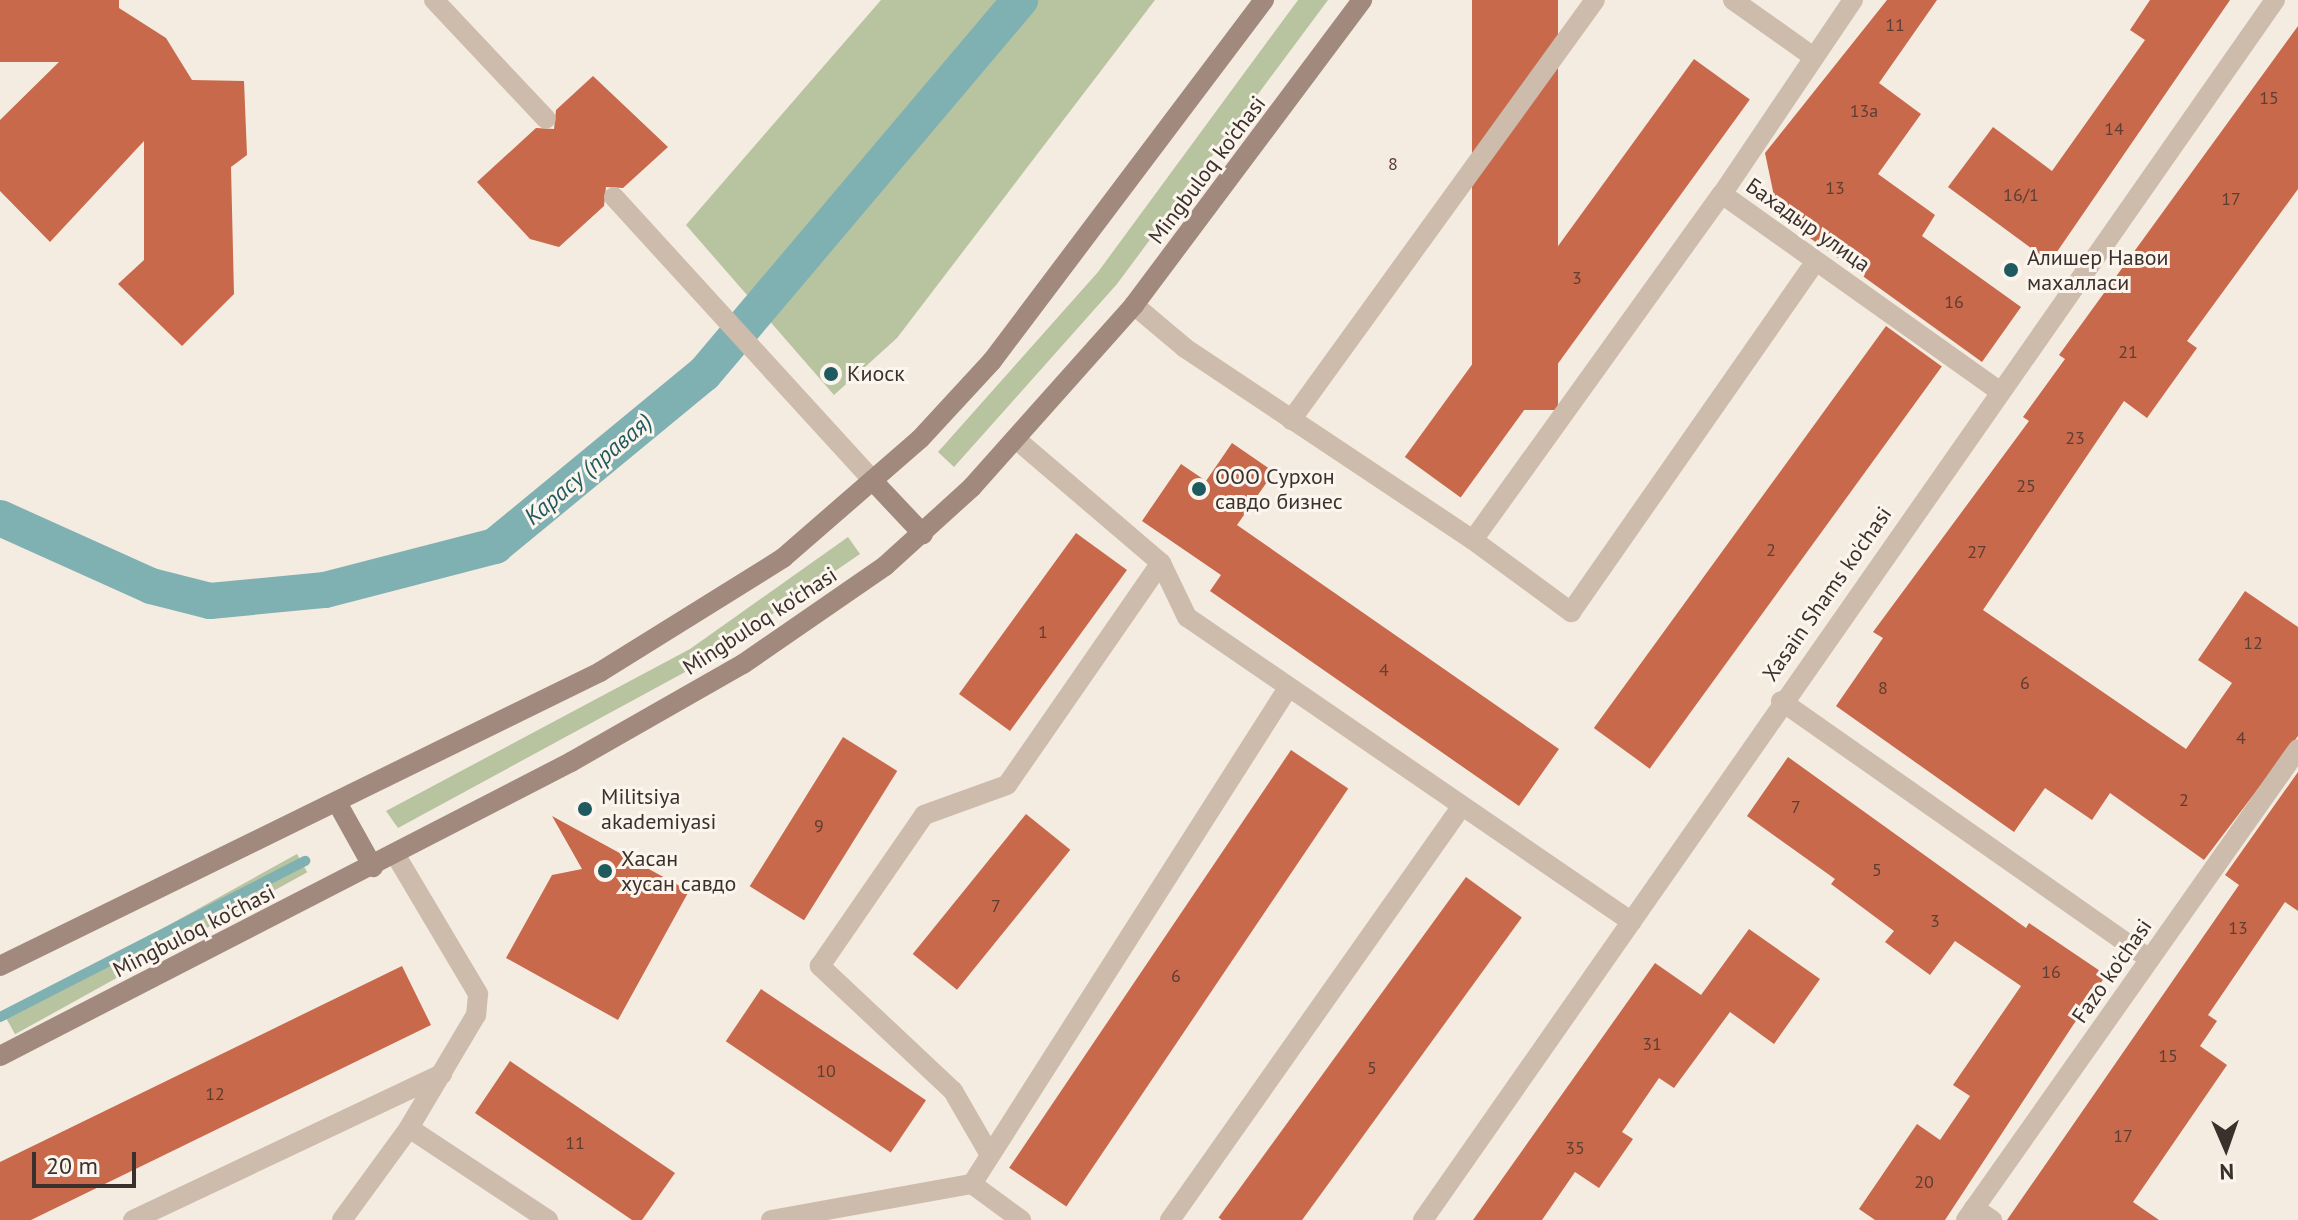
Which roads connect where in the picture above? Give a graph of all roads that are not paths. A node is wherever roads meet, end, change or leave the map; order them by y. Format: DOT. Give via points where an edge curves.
graph roads {
  1 [pos="434,0"];
  2 [pos="1264,0"];
  3 [pos="1362,0"];
  4 [pos="1595,0"];
  5 [pos="1733,0"];
  6 [pos="1853,0"];
  7 [pos="2275,0"];
  8 [pos="1812,56"];
  9 [pos="546,119"];
  10 [pos="1722,194"];
  11 [pos="614,197"];
  12 [pos="1809,271"];
  13 [pos="1134,305"];
  14 [pos="2001,392"];
  15 [pos="1291,420"];
  16 [pos="1017,440"];
  17 [pos="873,481"];
  18 [pos="923,534"];
  19 [pos="1473,540"];
  20 [pos="1161,563"];
  21 [pos="1288,688"];
  22 [pos="1781,701"];
  23 [pos="2298,749"];
  24 [pos="339,806"];
  25 [pos="1459,810"];
  26 [pos="395,854"];
  27 [pos="373,867"];
  28 [pos="1632,922"];
  29 [pos="2150,959"];
  30 [pos="0,966"];
  31 [pos="0,1056"];
  32 [pos="442,1074"];
  33 [pos="409,1128"];
  34 [pos="990,1155"];
  35 [pos="972,1184"];
  36 [pos="1970,1214"];
  37 [pos="133,1220"];
  38 [pos="342,1220"];
  39 [pos="548,1220"];
  40 [pos="771,1220"];
  41 [pos="1021,1220"];
  42 [pos="1170,1220"];
  43 [pos="1423,1220"];
  44 [pos="1992,1220"];
  1 -- 9 [label="street"];
  2 -- 17 [label="main road, Mingbuloq ko'chasi" via="1060,279 956,401"];
  3 -- 13 [label="main road, Mingbuloq ko'chasi"];
  4 -- 15 [label="street"];
  5 -- 8 [label="street"];
  6 -- 8 [label="street, Бахадыр улица"];
  7 -- 14 [label="street, Xasain Shams ko'chasi"];
  8 -- 10 [label="street, Бахадыр улица"];
  10 -- 14 [label="street, Бахадыр улица"];
  10 -- 19 [label="street"];
  11 -- 17 [label="street"];
  12 -- 19 [label="street" via="1571,612"];
  13 -- 15 [label="street"];
  13 -- 16 [label="main road, Mingbuloq ko'chasi"];
  14 -- 22 [label="street, Xasain Shams ko'chasi"];
  15 -- 19 [label="street"];
  16 -- 18 [label="main road, Mingbuloq ko'chasi"];
  16 -- 20 [label="street"];
  17 -- 18 [label="main road"];
  17 -- 24 [label="main road, Mingbuloq ko'chasi" via="812,536 722,598 600,672"];
  18 -- 26 [label="main road, Mingbuloq ko'chasi" via="743,664"];
  20 -- 21 [label="street" via="1187,617"];
  20 -- 34 [label="street" via="1007,785 924,815 820,966 953,1091"];
  21 -- 25 [label="street"];
  21 -- 34 [label="street"];
  22 -- 28 [label="street, Xasain Shams ko'chasi"];
  22 -- 29 [label="street"];
  23 -- 29 [label="street, Fazo ko'chasi"];
  24 -- 27 [label="main road"];
  24 -- 30 [label="main road, Mingbuloq ko'chasi"];
  25 -- 28 [label="street"];
  25 -- 42 [label="street"];
  26 -- 27 [label="main road, Mingbuloq ko'chasi"];
  26 -- 32 [label="street" via="478,994 476,1015"];
  27 -- 31 [label="main road, Mingbuloq ko'chasi"];
  28 -- 43 [label="street, Xasain Shams ko'chasi"];
  29 -- 36 [label="street, Fazo ko'chasi"];
  32 -- 33 [label="street"];
  32 -- 37 [label="street"];
  33 -- 38 [label="street"];
  33 -- 39 [label="street"];
  34 -- 35 [label="street"];
  35 -- 40 [label="street"];
  35 -- 41 [label="street"];
  36 -- 44 [label="street"];
}
